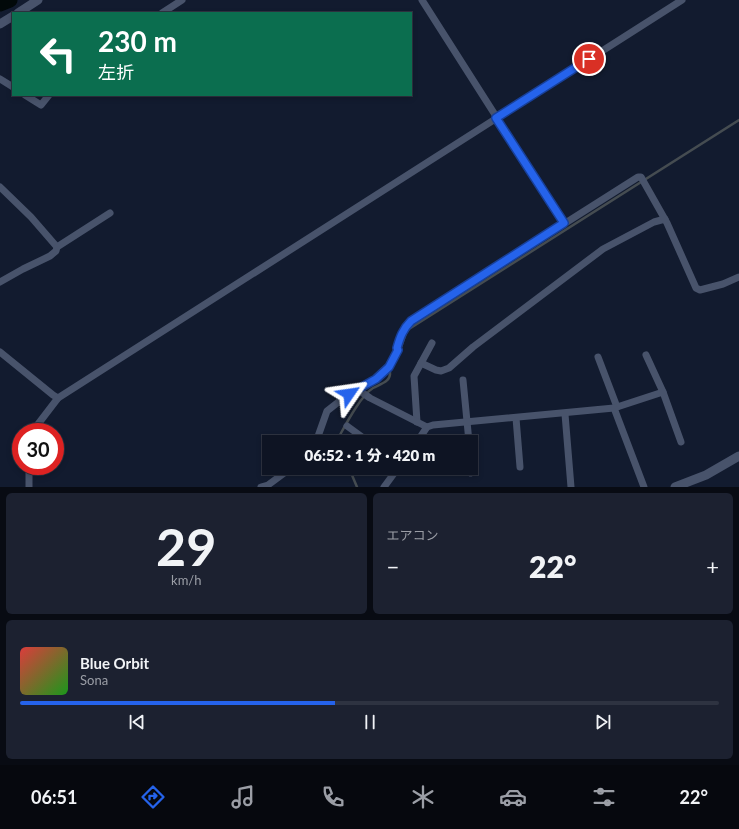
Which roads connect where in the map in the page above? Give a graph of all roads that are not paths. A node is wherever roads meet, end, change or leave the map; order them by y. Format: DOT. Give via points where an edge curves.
graph roads {
  1 [pos="38,0"];
  2 [pos="182,0"];
  3 [pos="422,0"];
  4 [pos="682,0"];
  5 [pos="20,12"];
  6 [pos="164,12"];
  7 [pos="12,17"];
  8 [pos="0,24"];
  9 [pos="0,79"];
  10 [pos="12,86"];
  11 [pos="27,96"];
  12 [pos="48,96"];
  13 [pos="496,118"];
  14 [pos="0,187"];
  15 [pos="110,213"];
  16 [pos="665,219"];
  17 [pos="564,223"];
  18 [pos="57,247"];
  19 [pos="739,277"];
  20 [pos="0,282"];
  21 [pos="432,342"];
  22 [pos="0,352"];
  23 [pos="646,356"];
  24 [pos="598,357"];
  25 [pos="421,363"];
  26 [pos="463,380"];
  27 [pos="359,391"];
  28 [pos="662,392"];
  29 [pos="58,398"];
  30 [pos="616,408"];
  31 [pos="565,414"];
  32 [pos="516,418"];
  33 [pos="417,422"];
  34 [pos="467,422"];
  35 [pos="39,423"];
  36 [pos="347,426"];
  37 [pos="428,427"];
  38 [pos="318,435"];
  39 [pos="359,435"];
  40 [pos="422,435"];
  41 [pos="468,435"];
  42 [pos="682,442"];
  43 [pos="739,456"];
  44 [pos="520,468"];
  45 [pos="29,475"];
  46 [pos="282,475"];
  47 [pos="393,475"];
  48 [pos="29,487"];
  49 [pos="261,487"];
  50 [pos="384,487"];
  51 [pos="571,487"];
  52 [pos="644,487"];
  53 [pos="675,487"];
  1 -- 5 [label="street"];
  2 -- 6 [label="street"];
  3 -- 13 [label="street"];
  4 -- 13 [label="street"];
  7 -- 8 [label="street"];
  9 -- 10 [label="street"];
  11 -- 12 [label="street" via="41,105"];
  13 -- 17 [label="street"];
  13 -- 29 [label="street"];
  14 -- 18 [label="street"];
  15 -- 18 [label="street"];
  16 -- 17 [label="street" via="641,177 638,177"];
  16 -- 19 [label="street" via="696,288 700,290"];
  16 -- 25 [label="street" via="654,222 603,249 473,347 450,368 436,370"];
  17 -- 27 [label="street" via="411,321 401,334 398,350 389,367"];
  18 -- 20 [label="street" via="50,256"];
  21 -- 25 [label="street"];
  22 -- 29 [label="street"];
  23 -- 28 [label="street"];
  24 -- 30 [label="street"];
  25 -- 33 [label="street" via="414,376"];
  26 -- 34 [label="street"];
  27 -- 33 [label="street"];
  27 -- 38 [label="street" via="327,411"];
  28 -- 30 [label="street"];
  28 -- 42 [label="street"];
  29 -- 35 [label="street"];
  30 -- 31 [label="street"];
  30 -- 52 [label="street"];
  31 -- 32 [label="street"];
  31 -- 51 [label="street"];
  32 -- 34 [label="street"];
  32 -- 44 [label="street"];
  33 -- 37 [label="street"];
  34 -- 37 [label="street"];
  34 -- 41 [label="street"];
  36 -- 39 [label="street"];
  37 -- 40 [label="street"];
  43 -- 53 [label="street" via="706,476"];
  45 -- 48 [label="street"];
  46 -- 49 [label="street"];
  47 -- 50 [label="street"];
}
